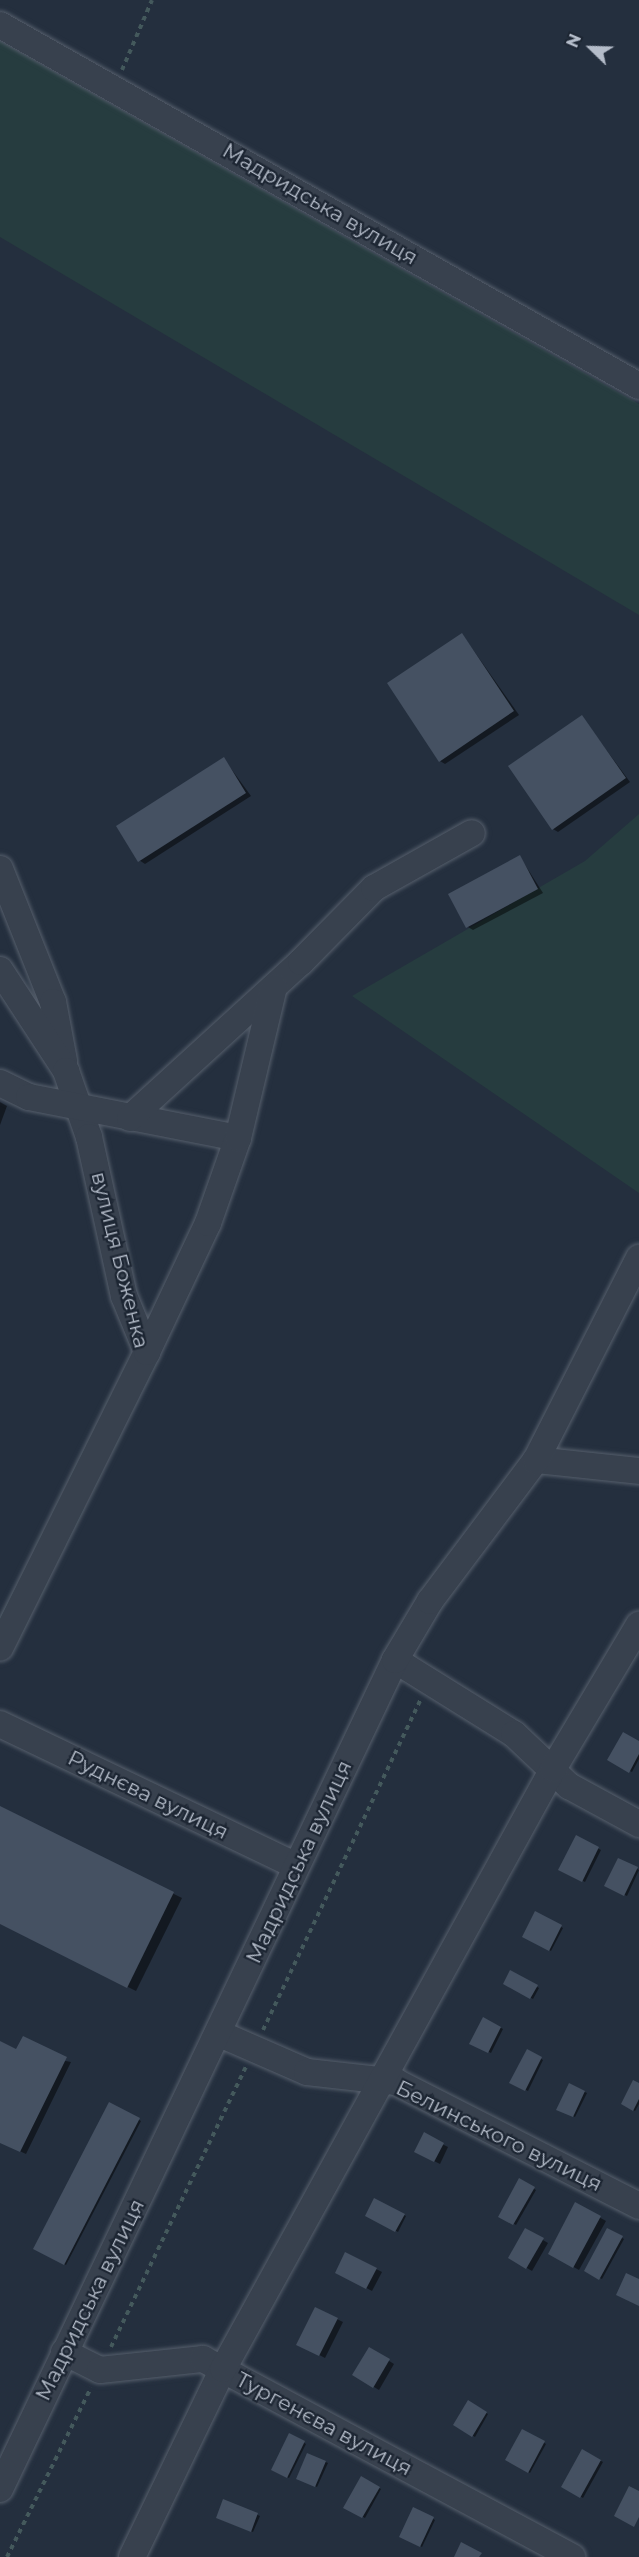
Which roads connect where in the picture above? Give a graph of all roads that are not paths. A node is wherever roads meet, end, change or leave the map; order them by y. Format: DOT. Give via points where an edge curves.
graph roads {
  1 [pos="0,26"];
  2 [pos="639,386"];
  3 [pos="472,833"];
  4 [pos="0,869"];
  5 [pos="0,970"];
  6 [pos="274,987"];
  7 [pos="66,1071"];
  8 [pos="0,1083"];
  9 [pos="79,1108"];
  10 [pos="130,1118"];
  11 [pos="238,1138"];
  12 [pos="639,1258"];
  13 [pos="147,1352"];
  14 [pos="536,1460"];
  15 [pos="639,1471"];
  16 [pos="639,1625"];
  17 [pos="0,1648"];
  18 [pos="395,1660"];
  19 [pos="0,1724"];
  20 [pos="548,1764"];
  21 [pos="639,1824"];
  22 [pos="296,1866"];
  23 [pos="220,2034"];
  24 [pos="383,2080"];
  25 [pos="639,2206"];
  26 [pos="64,2352"];
  27 [pos="223,2369"];
  28 [pos="0,2489"];
  29 [pos="132,2557"];
  30 [pos="572,2557"];
  1 -- 2 [label="street, Мадридська вулиця"];
  3 -- 6 [label="street" via="374,888"];
  4 -- 7 [label="street" via="53,1002"];
  5 -- 7 [label="street, вулиця Боженка"];
  6 -- 10 [label="street"];
  6 -- 11 [label="street"];
  7 -- 9 [label="street, вулиця Боженка"];
  8 -- 9 [label="street" via="29,1097"];
  9 -- 10 [label="street"];
  9 -- 13 [label="street, вулиця Боженка" via="124,1296"];
  10 -- 11 [label="street"];
  11 -- 13 [label="street" via="208,1223"];
  12 -- 14 [label="street, Мадридська вулиця"];
  13 -- 17 [label="street, вулиця Боженка"];
  14 -- 15 [label="street"];
  14 -- 18 [label="street, Мадридська вулиця" via="430,1601"];
  16 -- 20 [label="street"];
  18 -- 20 [label="street" via="514,1734"];
  18 -- 22 [label="street, Мадридська вулиця"];
  19 -- 22 [label="street, Руднєва вулиця"];
  20 -- 21 [label="street" via="569,1786"];
  20 -- 24 [label="street"];
  22 -- 23 [label="street, Мадридська вулиця"];
  23 -- 24 [label="street, Белинського вулиця" via="307,2072"];
  23 -- 26 [label="street, Мадридська вулиця"];
  24 -- 25 [label="street, Белинського вулиця" via="396,2082"];
  24 -- 27 [label="street"];
  26 -- 27 [label="street, Тургенєва вулиця" via="100,2370 203,2358"];
  26 -- 28 [label="street, Мадридська вулиця"];
  27 -- 29 [label="street"];
  27 -- 30 [label="street, Тургенєва вулиця"];
}
